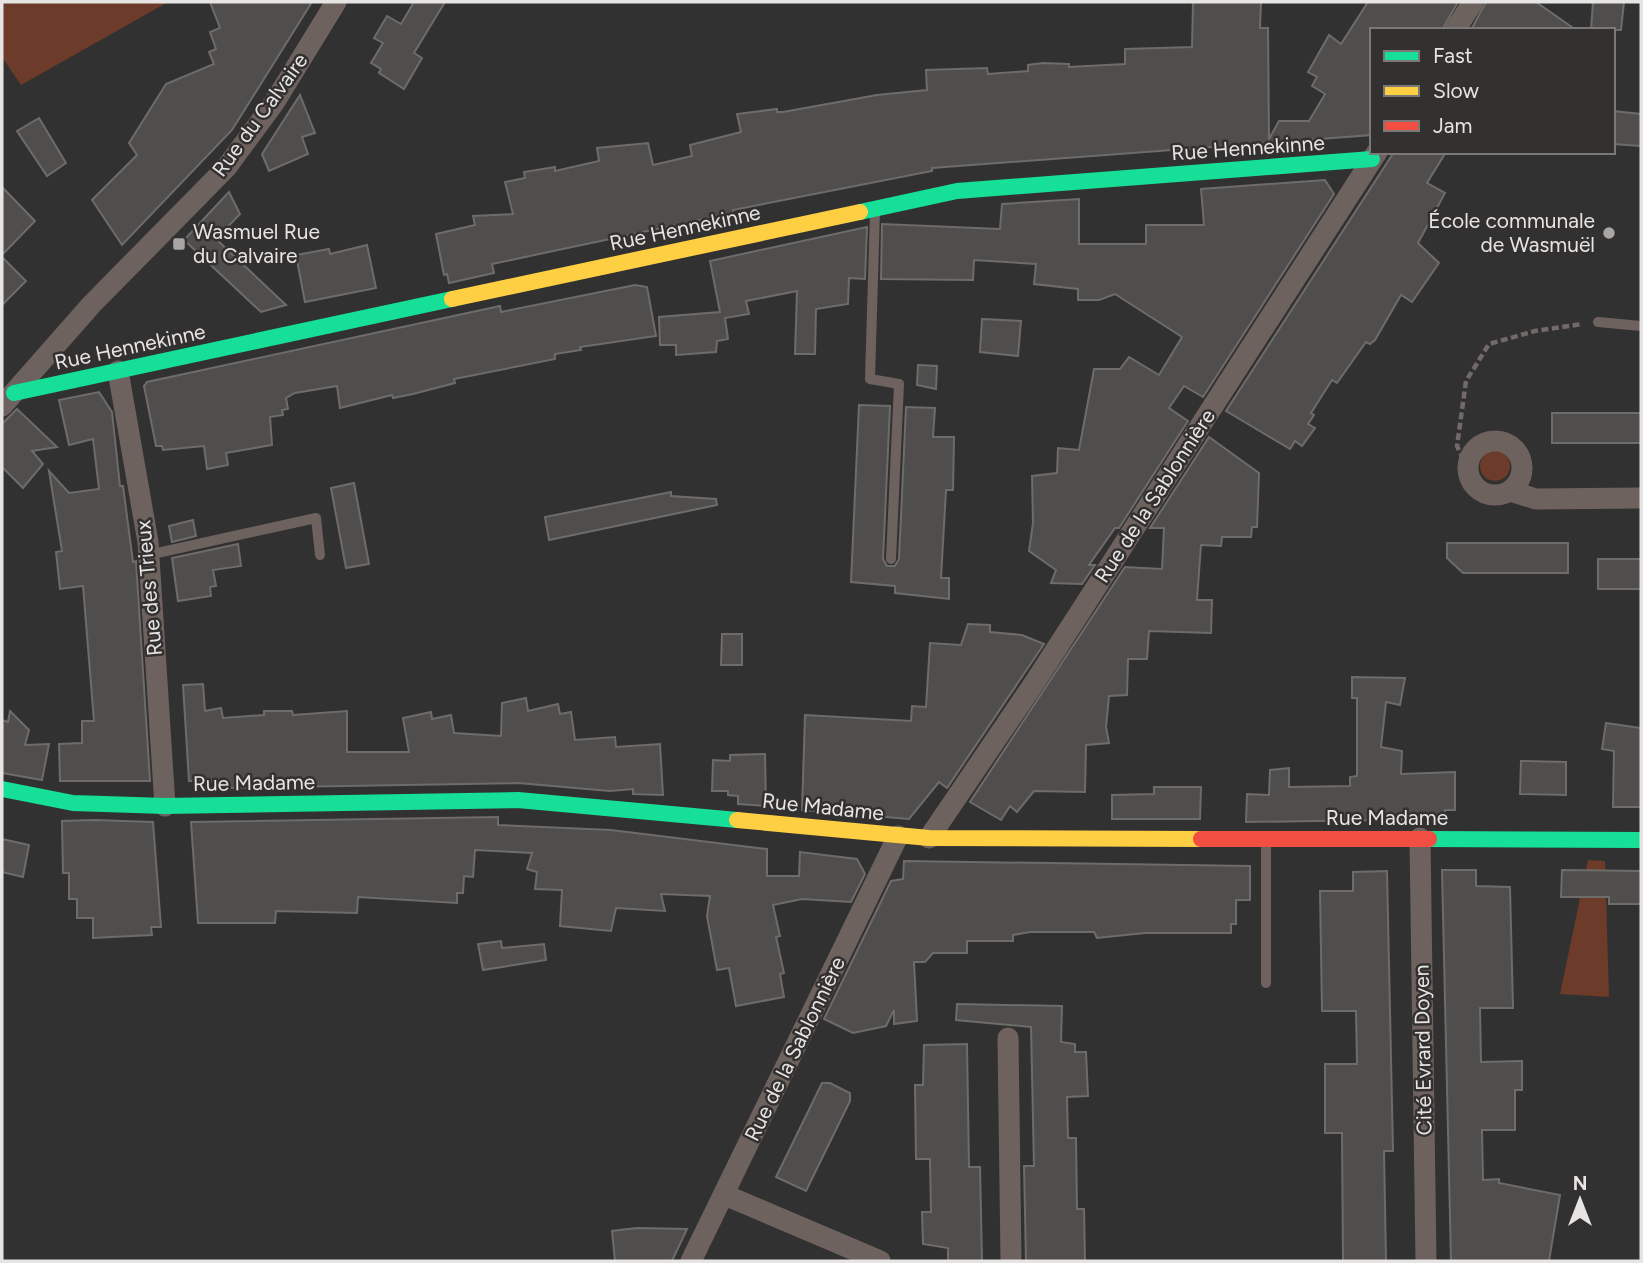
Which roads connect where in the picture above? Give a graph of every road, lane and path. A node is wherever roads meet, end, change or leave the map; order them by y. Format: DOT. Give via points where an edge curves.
graph roads {
  1 [pos="337,2"];
  2 [pos="1473,2"];
  3 [pos="1456,28"];
  4 [pos="1374,156"];
  5 [pos="875,208"];
  6 [pos="1598,322"];
  7 [pos="1641,326"];
  8 [pos="118,371"];
  9 [pos="8,400"];
  10 [pos="1468,470"];
  11 [pos="1510,491"];
  12 [pos="1641,498"];
  13 [pos="148,555"];
  14 [pos="320,555"];
  15 [pos="891,559"];
  16 [pos="2,789"];
  17 [pos="165,806"];
  18 [pos="898,836"];
  19 [pos="929,838"];
  20 [pos="1420,838"];
  21 [pos="1266,839"];
  22 [pos="1641,839"];
  23 [pos="1266,982"];
  24 [pos="1008,1038"];
  25 [pos="725,1195"];
  26 [pos="691,1261"];
  27 [pos="880,1261"];
  28 [pos="1012,1261"];
  29 [pos="1426,1261"];
  1 -- 9 [label="street, Rue du Calvaire" via="274,103 226,167 92,303"];
  2 -- 3 [label="street"];
  4 -- 5 [label="street, Rue Hennekinne" via="957,191"];
  4 -- 19 [label="street, Rue de la Sablonnière" via="1035,682"];
  5 -- 8 [label="street, Rue Hennekinne"];
  5 -- 15 [label="lane" via="870,379 899,384"];
  6 -- 7 [label="lane"];
  6 -- 10 [label="path" via="1535,331 1489,344 1466,381 1457,446"];
  8 -- 9 [label="street, Rue Hennekinne"];
  8 -- 13 [label="street, Rue des Trieux"];
  10 -- 11 [label="street" via="1483,492"];
  10 -- 11 [label="street" via="1480,446 1507,444 1522,467"];
  11 -- 12 [label="street" via="1536,499"];
  13 -- 14 [label="lane" via="316,518"];
  13 -- 17 [label="street, Rue des Trieux"];
  16 -- 17 [label="street, Rue Madame" via="73,803"];
  17 -- 18 [label="street, Rue Madame" via="518,800"];
  18 -- 19 [label="street, Rue Madame"];
  18 -- 25 [label="street, Rue de la Sablonnière"];
  19 -- 21 [label="street, Rue Madame"];
  20 -- 21 [label="street, Rue Madame"];
  20 -- 22 [label="street, Rue Madame"];
  20 -- 29 [label="street, Cité Evrard Doyen"];
  21 -- 23 [label="lane"];
  24 -- 28 [label="street"];
  25 -- 26 [label="street, Rue de la Sablonnière"];
  25 -- 27 [label="street"];
}
